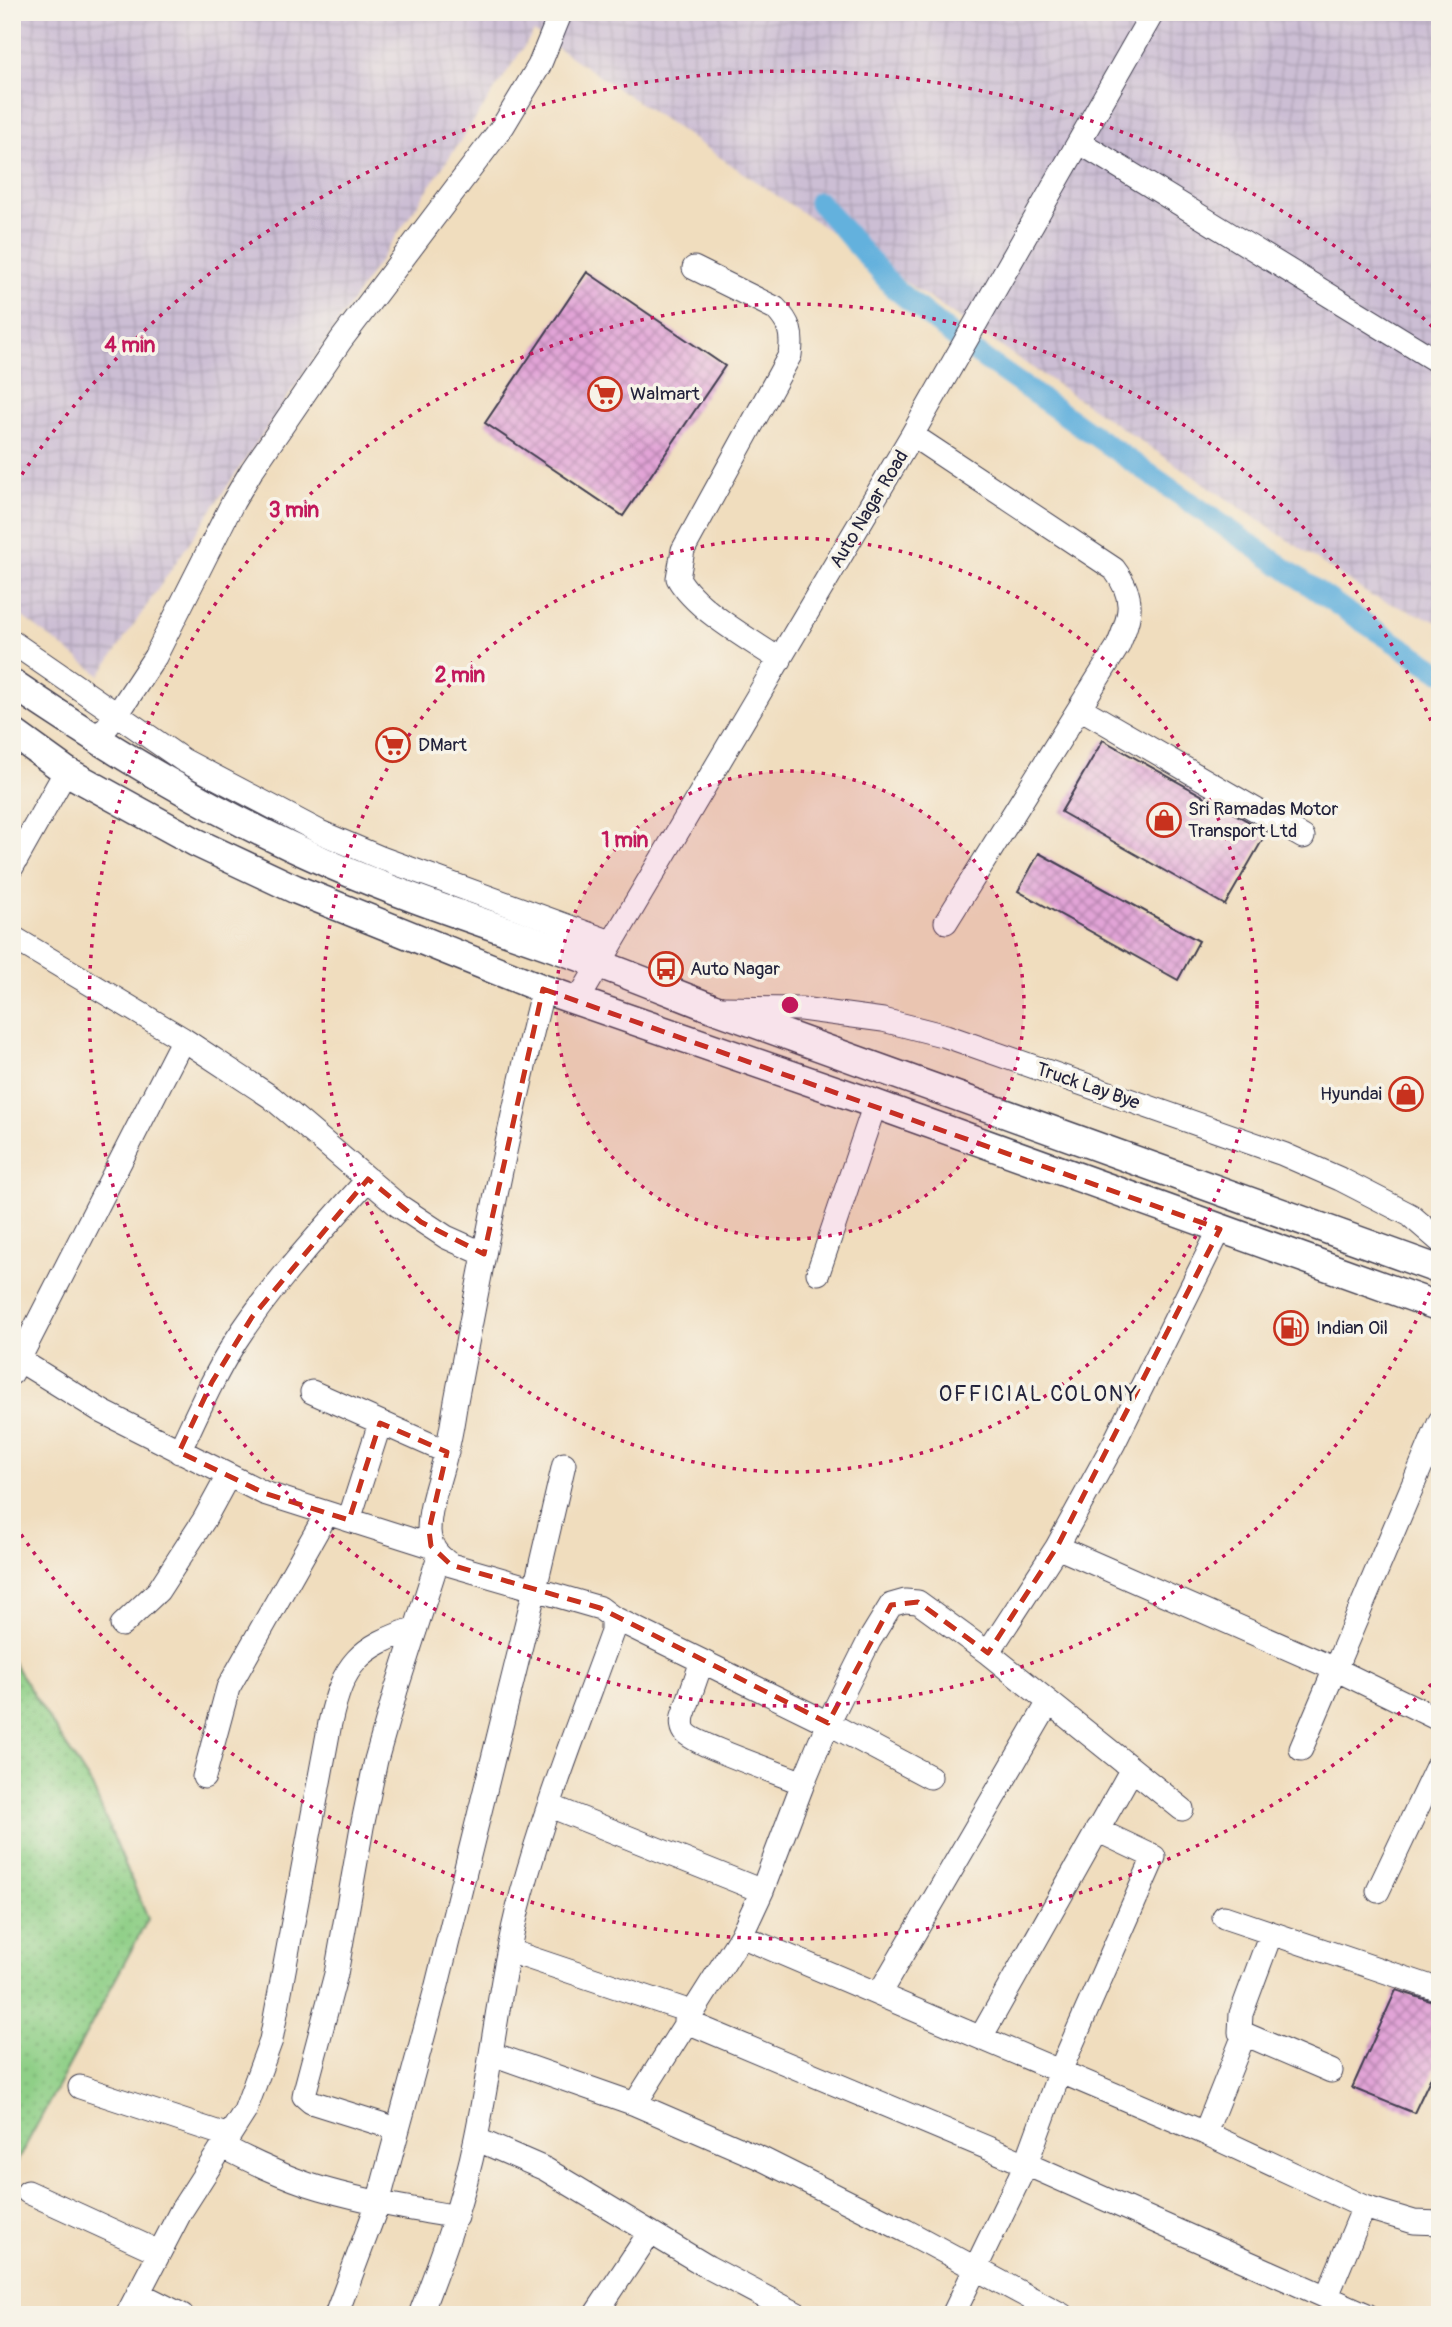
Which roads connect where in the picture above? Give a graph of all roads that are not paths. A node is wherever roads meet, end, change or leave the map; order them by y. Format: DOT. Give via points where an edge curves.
graph roads {
  1 [pos="561,12"];
  2 [pos="1153,12"];
  3 [pos="1079,142"];
  4 [pos="694,268"];
  5 [pos="1440,363"];
  6 [pos="912,435"];
  7 [pos="12,642"];
  8 [pos="780,660"];
  9 [pos="12,683"];
  10 [pos="1080,708"];
  11 [pos="116,716"];
  12 [pos="12,732"];
  13 [pos="96,740"];
  14 [pos="66,771"];
  15 [pos="1303,836"];
  16 [pos="12,867"];
  17 [pos="946,922"];
  18 [pos="12,937"];
  19 [pos="606,953"];
  20 [pos="543,989"];
  21 [pos="577,1002"];
  22 [pos="712,1008"];
  23 [pos="183,1039"];
  24 [pos="875,1104"];
  25 [pos="368,1179"];
  26 [pos="1220,1229"];
  27 [pos="1440,1241"];
  28 [pos="484,1254"];
  29 [pos="1440,1270"];
  30 [pos="818,1273"];
  31 [pos="1440,1307"];
  32 [pos="15,1367"];
  33 [pos="312,1392"];
  34 [pos="1440,1421"];
  35 [pos="380,1423"];
  36 [pos="179,1452"];
  37 [pos="447,1452"];
  38 [pos="564,1464"];
  39 [pos="229,1476"];
  40 [pos="338,1517"];
  41 [pos="1057,1547"];
  42 [pos="435,1551"];
  43 [pos="535,1589"];
  44 [pos="612,1617"];
  45 [pos="122,1625"];
  46 [pos="416,1628"];
  47 [pos="988,1653"];
  48 [pos="702,1661"];
  49 [pos="1335,1669"];
  50 [pos="1049,1702"];
  51 [pos="1440,1720"];
  52 [pos="828,1723"];
  53 [pos="1301,1749"];
  54 [pos="1440,1760"];
  55 [pos="1132,1769"];
  56 [pos="204,1777"];
  57 [pos="930,1777"];
  58 [pos="803,1783"];
  59 [pos="550,1806"];
  60 [pos="1182,1809"];
  61 [pos="1097,1830"];
  62 [pos="762,1891"];
  63 [pos="1378,1891"];
  64 [pos="1224,1917"];
  65 [pos="1271,1933"];
  66 [pos="741,1936"];
  67 [pos="509,1951"];
  68 [pos="1440,1990"];
  69 [pos="878,1994"];
  70 [pos="688,2017"];
  71 [pos="1244,2035"];
  72 [pos="981,2037"];
  73 [pos="492,2054"];
  74 [pos="1060,2071"];
  75 [pos="1331,2071"];
  76 [pos="80,2087"];
  77 [pos="635,2104"];
  78 [pos="397,2129"];
  79 [pos="1205,2133"];
  80 [pos="476,2139"];
  81 [pos="226,2141"];
  82 [pos="1026,2164"];
  83 [pos="28,2192"];
  84 [pos="378,2203"];
  85 [pos="1364,2207"];
  86 [pos="457,2217"];
  87 [pos="1440,2223"];
  88 [pos="650,2232"];
  89 [pos="159,2252"];
  90 [pos="977,2269"];
  91 [pos="138,2293"];
  92 [pos="1327,2296"];
  93 [pos="127,2315"];
  94 [pos="182,2315"];
  95 [pos="336,2315"];
  96 [pos="420,2315"];
  97 [pos="595,2315"];
  98 [pos="799,2315"];
  99 [pos="953,2315"];
  100 [pos="1062,2315"];
  101 [pos="1367,2315"];
  1 -- 11 [label="street" via="539,66 503,126 341,340 253,470 155,657"];
  2 -- 3 [label="street, Auto Nagar Road"];
  3 -- 5 [label="street"];
  3 -- 6 [label="street, Auto Nagar Road"];
  4 -- 8 [label="street" via="775,308 786,318 792,341 790,355 684,550 678,578 698,603"];
  6 -- 8 [label="street, Auto Nagar Road"];
  6 -- 10 [label="street" via="1114,569 1124,582 1130,600 1128,621"];
  7 -- 11 [label="street"];
  8 -- 19 [label="street, Auto Nagar Road"];
  9 -- 13 [label="main road"];
  10 -- 15 [label="street"];
  10 -- 17 [label="street"];
  11 -- 13 [label="street"];
  11 -- 19 [label="street" via="183,760 320,832"];
  12 -- 14 [label="main road"];
  13 -- 19 [label="main road" via="219,812 335,867 486,924"];
  14 -- 16 [label="street"];
  14 -- 20 [label="main road" via="195,842 295,889"];
  18 -- 23 [label="street"];
  19 -- 21 [label="street, Auto Nagar Road"];
  19 -- 22 [label="main road"];
  20 -- 21 [label="main road"];
  20 -- 28 [label="street"];
  21 -- 24 [label="main road"];
  22 -- 27 [label="street, Truck Lay Bye" via="801,1009 883,1020 946,1036 1283,1154 1410,1215"];
  22 -- 29 [label="main road"];
  23 -- 25 [label="street" via="271,1097"];
  23 -- 32 [label="street"];
  24 -- 26 [label="main road"];
  24 -- 30 [label="street"];
  25 -- 28 [label="street" via="421,1222"];
  25 -- 36 [label="street" via="252,1317 212,1382"];
  26 -- 31 [label="main road"];
  26 -- 41 [label="street"];
  28 -- 37 [label="street"];
  32 -- 36 [label="street"];
  33 -- 35 [label="street"];
  34 -- 49 [label="street"];
  35 -- 37 [label="street"];
  35 -- 40 [label="street"];
  36 -- 39 [label="street"];
  37 -- 42 [label="street" via="429,1530"];
  38 -- 43 [label="street"];
  39 -- 40 [label="street" via="264,1493"];
  39 -- 45 [label="street" via="158,1591"];
  40 -- 42 [label="street"];
  40 -- 56 [label="street" via="228,1688"];
  41 -- 47 [label="street"];
  41 -- 49 [label="street"];
  42 -- 43 [label="street" via="451,1565"];
  42 -- 46 [label="street"];
  43 -- 44 [label="street" via="600,1608"];
  43 -- 78 [label="street"];
  44 -- 48 [label="street"];
  44 -- 59 [label="street" via="612,1632"];
  46 -- 78 [label="street" via="376,1760 336,1974 304,2096"];
  46 -- 81 [label="street" via="370,1648 340,1685 271,2040 245,2112"];
  47 -- 50 [label="street"];
  47 -- 52 [label="street" via="918,1602 891,1605"];
  48 -- 52 [label="street"];
  48 -- 58 [label="street" via="682,1716 685,1732"];
  49 -- 51 [label="street"];
  49 -- 53 [label="street"];
  50 -- 55 [label="street"];
  50 -- 69 [label="street"];
  52 -- 57 [label="street"];
  52 -- 58 [label="street"];
  54 -- 63 [label="street"];
  55 -- 60 [label="street"];
  55 -- 61 [label="street"];
  58 -- 62 [label="street"];
  59 -- 62 [label="street"];
  59 -- 67 [label="street"];
  61 -- 72 [label="street"];
  61 -- 74 [label="street" via="1154,1857"];
  62 -- 66 [label="street"];
  64 -- 65 [label="street"];
  65 -- 68 [label="street"];
  65 -- 71 [label="street" via="1241,2014 1239,2028"];
  66 -- 69 [label="street"];
  66 -- 70 [label="street"];
  67 -- 70 [label="street"];
  67 -- 73 [label="street"];
  69 -- 72 [label="street"];
  70 -- 77 [label="street"];
  70 -- 82 [label="street"];
  71 -- 75 [label="street"];
  71 -- 79 [label="street"];
  72 -- 74 [label="street"];
  73 -- 77 [label="street"];
  73 -- 80 [label="street"];
  74 -- 79 [label="street"];
  74 -- 82 [label="street"];
  76 -- 81 [label="street"];
  77 -- 90 [label="street" via="760,2158"];
  78 -- 84 [label="street"];
  79 -- 85 [label="street"];
  80 -- 86 [label="street"];
  80 -- 88 [label="street" via="545,2169"];
  81 -- 84 [label="street" via="256,2164 307,2184"];
  81 -- 89 [label="street"];
  82 -- 90 [label="street"];
  82 -- 92 [label="street"];
  83 -- 89 [label="street"];
  84 -- 86 [label="street"];
  84 -- 95 [label="street"];
  85 -- 87 [label="street" via="1414,2222"];
  85 -- 92 [label="street"];
  86 -- 96 [label="street"];
  88 -- 97 [label="street"];
  88 -- 98 [label="street"];
  89 -- 91 [label="street"];
  90 -- 99 [label="street"];
  90 -- 100 [label="street"];
  91 -- 93 [label="street"];
  91 -- 94 [label="street"];
  92 -- 101 [label="street"];
}
